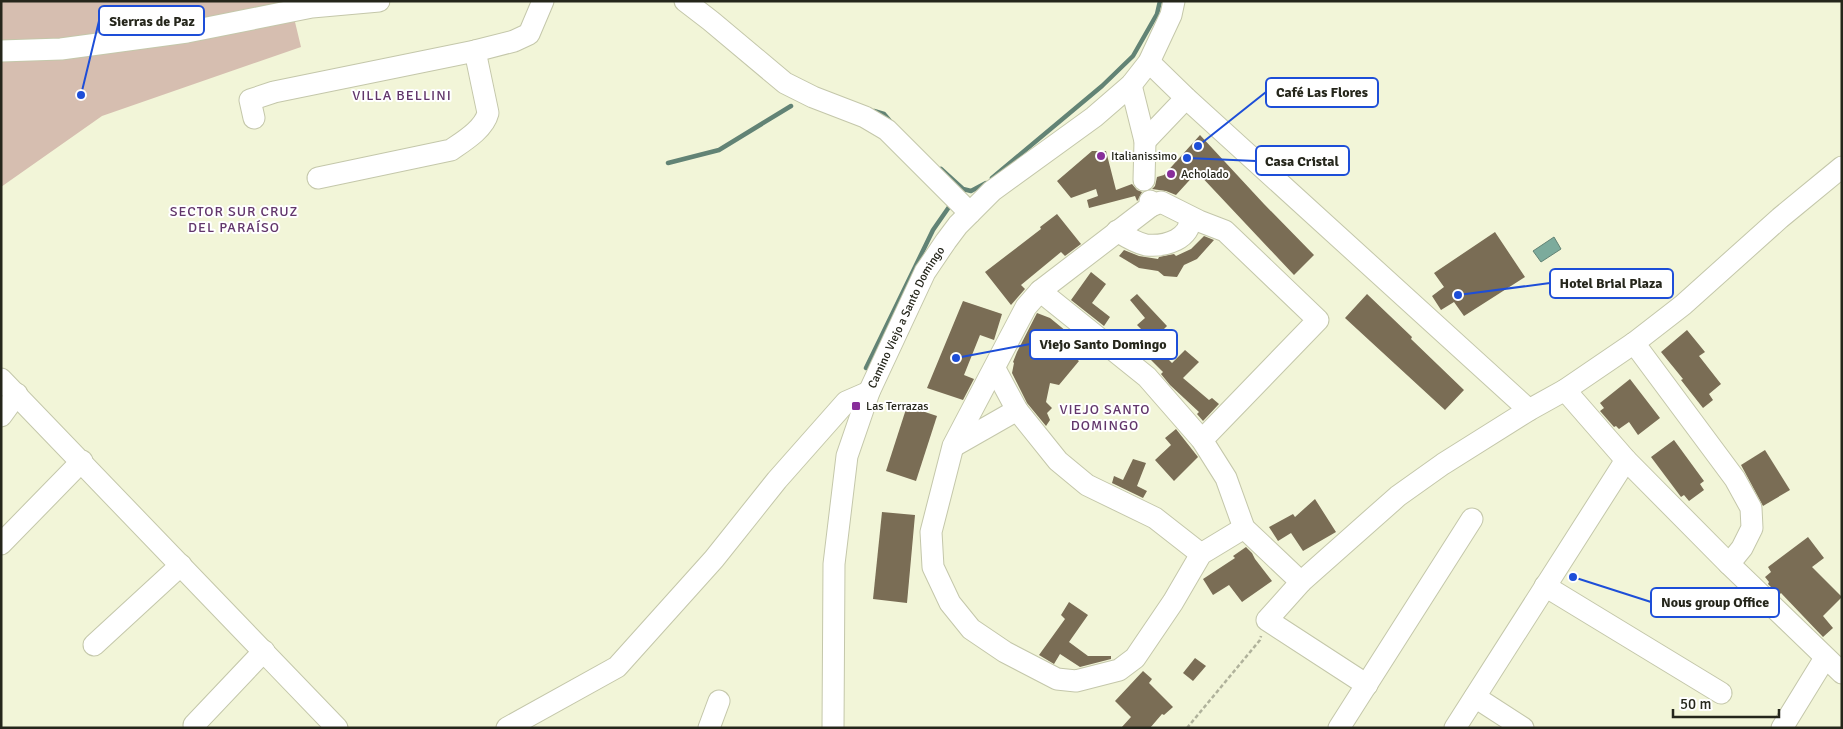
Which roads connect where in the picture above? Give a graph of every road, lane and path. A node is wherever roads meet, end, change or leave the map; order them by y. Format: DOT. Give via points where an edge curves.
graph roads {
  1 [pos="379,1"];
  2 [pos="543,1"];
  3 [pos="685,1"];
  4 [pos="1174,1"];
  5 [pos="345,3"];
  6 [pos="1,51"];
  7 [pos="475,51"];
  8 [pos="1149,62"];
  9 [pos="1131,85"];
  10 [pos="1186,98"];
  11 [pos="254,118"];
  12 [pos="1145,141"];
  13 [pos="1842,167"];
  14 [pos="318,178"];
  15 [pos="1144,180"];
  16 [pos="970,213"];
  17 [pos="1190,217"];
  18 [pos="1117,231"];
  19 [pos="1040,291"];
  20 [pos="1634,343"];
  21 [pos="995,368"];
  22 [pos="1,379"];
  23 [pos="1565,390"];
  24 [pos="869,392"];
  25 [pos="17,394"];
  26 [pos="1016,410"];
  27 [pos="1529,410"];
  28 [pos="1,416"];
  29 [pos="1202,440"];
  30 [pos="953,446"];
  31 [pos="1626,460"];
  32 [pos="82,462"];
  33 [pos="1472,519"];
  34 [pos="1244,528"];
  35 [pos="1,544"];
  36 [pos="1201,554"];
  37 [pos="1728,564"];
  38 [pos="181,565"];
  39 [pos="1301,582"];
  40 [pos="1545,586"];
  41 [pos="1267,620"];
  42 [pos="94,645"];
  43 [pos="264,651"];
  44 [pos="1825,658"];
  45 [pos="1842,673"];
  46 [pos="1367,685"];
  47 [pos="1721,693"];
  48 [pos="1474,698"];
  49 [pos="719,701"];
  50 [pos="194,725"];
  51 [pos="338,728"];
  52 [pos="507,728"];
  53 [pos="709,728"];
  54 [pos="833,728"];
  55 [pos="1187,728"];
  56 [pos="1339,728"];
  57 [pos="1455,728"];
  58 [pos="1523,728"];
  59 [pos="1782,728"];
  1 -- 5 [label="street"];
  2 -- 7 [label="street" via="528,34"];
  3 -- 16 [label="street" via="785,83 865,117 886,130"];
  4 -- 8 [label="street, Camino Viejo a Santo Domingo"];
  5 -- 6 [label="street" via="187,32 61,49"];
  7 -- 11 [label="street" via="274,92 250,100"];
  7 -- 14 [label="street" via="488,113 486,121 465,141 451,150"];
  8 -- 9 [label="street, Camino Viejo a Santo Domingo"];
  8 -- 10 [label="street"];
  9 -- 12 [label="street"];
  9 -- 16 [label="street, Camino Viejo a Santo Domingo" via="1094,117 992,191"];
  10 -- 12 [label="street"];
  10 -- 27 [label="street"];
  12 -- 15 [label="street"];
  13 -- 20 [label="street" via="1683,305"];
  16 -- 24 [label="street, Camino Viejo a Santo Domingo" via="925,272"];
  17 -- 18 [label="street" via="1161,202 1150,203"];
  17 -- 18 [label="street" via="1191,224 1183,237 1168,243 1146,245"];
  17 -- 29 [label="street" via="1225,231 1318,320"];
  18 -- 19 [label="street"];
  19 -- 21 [label="street" via="1026,306"];
  19 -- 29 [label="street" via="1147,377"];
  20 -- 23 [label="street"];
  20 -- 37 [label="street" via="1735,479 1751,508 1752,528 1742,548"];
  21 -- 26 [label="street"];
  21 -- 30 [label="street"];
  22 -- 25 [label="street"];
  23 -- 27 [label="street"];
  23 -- 31 [label="street"];
  24 -- 52 [label="street" via="846,402 777,480 714,559 617,667"];
  24 -- 54 [label="street, Camino Viejo a Santo Domingo" via="847,456 834,564"];
  25 -- 28 [label="street"];
  25 -- 32 [label="street"];
  26 -- 30 [label="street"];
  26 -- 36 [label="street" via="1058,461 1087,485 1155,518"];
  27 -- 39 [label="street" via="1398,496"];
  29 -- 34 [label="street" via="1226,478"];
  30 -- 36 [label="street" via="932,532 933,567 950,602 971,629 1005,652 1057,679 1076,681 1119,670 1135,658"];
  31 -- 37 [label="street"];
  31 -- 40 [label="street"];
  32 -- 35 [label="street"];
  32 -- 38 [label="street"];
  33 -- 46 [label="street"];
  34 -- 36 [label="street"];
  34 -- 39 [label="street"];
  37 -- 44 [label="street"];
  38 -- 42 [label="street"];
  38 -- 43 [label="street"];
  39 -- 41 [label="street"];
  40 -- 47 [label="street"];
  40 -- 48 [label="street"];
  41 -- 46 [label="street"];
  41 -- 55 [label="path" via="1260,640"];
  43 -- 50 [label="street"];
  43 -- 51 [label="street"];
  44 -- 45 [label="street"];
  44 -- 59 [label="street"];
  46 -- 56 [label="street"];
  48 -- 57 [label="street"];
  48 -- 58 [label="street"];
  49 -- 53 [label="street"];
}
